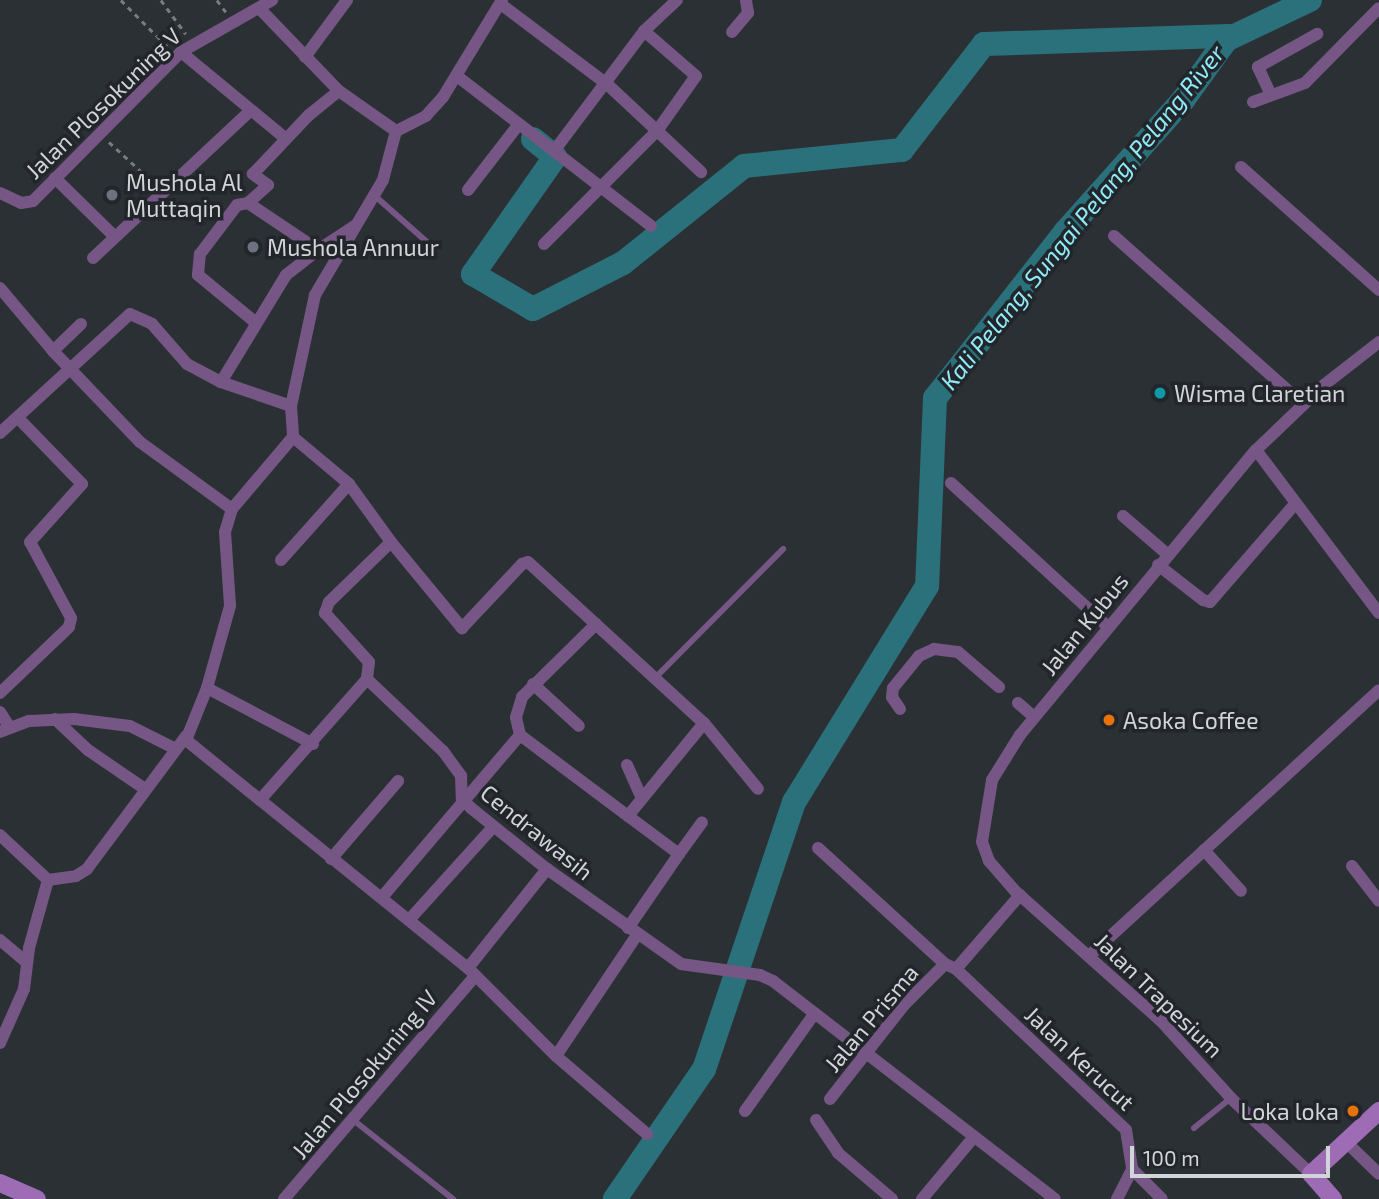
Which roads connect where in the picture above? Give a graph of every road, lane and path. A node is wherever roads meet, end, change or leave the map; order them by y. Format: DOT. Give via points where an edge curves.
graph roads {
  1 [pos="121,0"];
  2 [pos="161,0"];
  3 [pos="218,0"];
  4 [pos="272,0"];
  5 [pos="347,0"];
  6 [pos="677,0"];
  7 [pos="746,0"];
  8 [pos="502,2"];
  9 [pos="1379,8"];
  10 [pos="260,9"];
  11 [pos="231,21"];
  12 [pos="644,31"];
  13 [pos="732,32"];
  14 [pos="1317,34"];
  15 [pos="192,43"];
  16 [pos="179,53"];
  17 [pos="305,57"];
  18 [pos="457,76"];
  19 [pos="607,84"];
  20 [pos="339,91"];
  21 [pos="1271,95"];
  22 [pos="1253,102"];
  23 [pos="251,110"];
  24 [pos="519,124"];
  25 [pos="396,131"];
  26 [pos="657,131"];
  27 [pos="99,133"];
  28 [pos="286,139"];
  29 [pos="554,151"];
  30 [pos="1241,167"];
  31 [pos="701,172"];
  32 [pos="55,178"];
  33 [pos="599,188"];
  34 [pos="468,190"];
  35 [pos="163,191"];
  36 [pos="0,193"];
  37 [pos="375,196"];
  38 [pos="248,203"];
  39 [pos="357,225"];
  40 [pos="651,226"];
  41 [pos="213,235"];
  42 [pos="1114,236"];
  43 [pos="115,237"];
  44 [pos="427,242"];
  45 [pos="544,244"];
  46 [pos="318,250"];
  47 [pos="93,258"];
  48 [pos="0,288"];
  49 [pos="1379,290"];
  50 [pos="255,322"];
  51 [pos="80,324"];
  52 [pos="1379,342"];
  53 [pos="53,352"];
  54 [pos="71,370"];
  55 [pos="221,382"];
  56 [pos="1303,404"];
  57 [pos="291,406"];
  58 [pos="19,419"];
  59 [pos="0,433"];
  60 [pos="293,437"];
  61 [pos="1255,450"];
  62 [pos="951,483"];
  63 [pos="349,484"];
  64 [pos="1295,504"];
  65 [pos="232,509"];
  66 [pos="1123,516"];
  67 [pos="391,542"];
  68 [pos="783,549"];
  69 [pos="1167,554"];
  70 [pos="281,560"];
  71 [pos="1158,565"];
  72 [pos="1379,613"];
  73 [pos="596,624"];
  74 [pos="1108,627"];
  75 [pos="367,679"];
  76 [pos="653,679"];
  77 [pos="533,684"];
  78 [pos="999,687"];
  79 [pos="206,688"];
  80 [pos="1379,690"];
  81 [pos="0,693"];
  82 [pos="1018,703"];
  83 [pos="900,709"];
  84 [pos="0,712"];
  85 [pos="1034,717"];
  86 [pos="55,719"];
  87 [pos="704,723"];
  88 [pos="579,726"];
  89 [pos="4,729"];
  90 [pos="186,736"];
  91 [pos="520,736"];
  92 [pos="313,744"];
  93 [pos="176,749"];
  94 [pos="627,765"];
  95 [pos="398,781"];
  96 [pos="145,789"];
  97 [pos="758,789"];
  98 [pos="462,799"];
  99 [pos="642,799"];
  100 [pos="260,800"];
  101 [pos="628,816"];
  102 [pos="702,822"];
  103 [pos="492,828"];
  104 [pos="0,835"];
  105 [pos="982,842"];
  106 [pos="818,848"];
  107 [pos="1204,850"];
  108 [pos="679,854"];
  109 [pos="331,859"];
  110 [pos="1352,866"];
  111 [pos="547,869"];
  112 [pos="48,880"];
  113 [pos="1241,891"];
  114 [pos="1020,895"];
  115 [pos="383,896"];
  116 [pos="1379,901"];
  117 [pos="409,920"];
  118 [pos="633,931"];
  119 [pos="0,940"];
  120 [pos="1090,955"];
  121 [pos="26,962"];
  122 [pos="950,967"];
  123 [pos="471,972"];
  124 [pos="815,1013"];
  125 [pos="0,1043"];
  126 [pos="869,1053"];
  127 [pos="556,1056"];
  128 [pos="1231,1098"];
  129 [pos="830,1099"];
  130 [pos="745,1111"];
  131 [pos="1379,1111"];
  132 [pos="352,1119"];
  133 [pos="816,1120"];
  134 [pos="1194,1128"];
  135 [pos="647,1134"];
  136 [pos="973,1138"];
  137 [pos="1345,1141"];
  138 [pos="1132,1169"];
  139 [pos="1311,1174"];
  140 [pos="1379,1174"];
  141 [pos="0,1183"];
  142 [pos="37,1199"];
  143 [pos="284,1199"];
  144 [pos="453,1199"];
  145 [pos="891,1199"];
  146 [pos="922,1199"];
  147 [pos="1055,1199"];
  148 [pos="1117,1199"];
  149 [pos="1162,1199"];
  150 [pos="1333,1199"];
  1 -- 16 [label="path"];
  2 -- 15 [label="path"];
  3 -- 11 [label="path"];
  4 -- 10 [label="street, Jalan Plosokuning V"];
  5 -- 17 [label="street"];
  6 -- 12 [label="street"];
  7 -- 13 [label="street" via="748,13"];
  8 -- 18 [label="street"];
  8 -- 19 [label="street"];
  9 -- 21 [label="street" via="1305,83"];
  10 -- 11 [label="street, Jalan Plosokuning V"];
  10 -- 17 [label="street"];
  11 -- 15 [label="street, Jalan Plosokuning V"];
  12 -- 19 [label="street"];
  12 -- 26 [label="street" via="696,76"];
  14 -- 21 [label="street" via="1258,67"];
  15 -- 16 [label="street, Jalan Plosokuning V"];
  16 -- 23 [label="street"];
  16 -- 27 [label="street, Jalan Plosokuning V"];
  17 -- 20 [label="street"];
  18 -- 24 [label="street"];
  18 -- 25 [label="street" via="426,116"];
  19 -- 26 [label="street"];
  19 -- 29 [label="street"];
  20 -- 25 [label="street"];
  20 -- 28 [label="street"];
  21 -- 22 [label="street"];
  23 -- 28 [label="street"];
  23 -- 35 [label="street"];
  24 -- 29 [label="street"];
  24 -- 34 [label="street"];
  25 -- 37 [label="street"];
  26 -- 31 [label="street"];
  26 -- 33 [label="street"];
  27 -- 32 [label="street, Jalan Plosokuning V"];
  27 -- 35 [label="path"];
  28 -- 38 [label="street" via="253,174 268,184"];
  29 -- 33 [label="street"];
  30 -- 49 [label="street"];
  32 -- 36 [label="street, Jalan Plosokuning V" via="27,204"];
  32 -- 43 [label="street"];
  33 -- 40 [label="street"];
  33 -- 45 [label="street"];
  35 -- 41 [label="path"];
  35 -- 43 [label="street"];
  37 -- 39 [label="street"];
  37 -- 44 [label="lane"];
  38 -- 41 [label="street" via="237,205"];
  38 -- 46 [label="street"];
  39 -- 46 [label="street"];
  39 -- 57 [label="street" via="315,295"];
  41 -- 50 [label="street" via="200,254 198,275"];
  42 -- 56 [label="street"];
  43 -- 47 [label="street"];
  46 -- 50 [label="street" via="286,275"];
  48 -- 53 [label="street"];
  50 -- 55 [label="street"];
  51 -- 53 [label="street"];
  52 -- 56 [label="street, Jalan Kubus"];
  53 -- 54 [label="street"];
  54 -- 55 [label="street" via="125,315 135,314 152,324 187,364"];
  54 -- 58 [label="street"];
  54 -- 65 [label="street" via="140,442"];
  55 -- 57 [label="street"];
  56 -- 61 [label="street, Jalan Kubus"];
  57 -- 60 [label="street"];
  58 -- 59 [label="street"];
  58 -- 81 [label="street" via="82,484 30,542 71,618 69,627"];
  60 -- 63 [label="street"];
  60 -- 65 [label="street"];
  61 -- 64 [label="street"];
  61 -- 69 [label="street, Jalan Kubus"];
  62 -- 74 [label="street"];
  63 -- 67 [label="street"];
  63 -- 70 [label="street"];
  64 -- 71 [label="street" via="1210,601"];
  64 -- 72 [label="street"];
  65 -- 79 [label="street" via="222,544 230,606"];
  66 -- 69 [label="street"];
  67 -- 73 [label="street" via="462,628 526,562"];
  67 -- 75 [label="street, Cendrawasih" via="329,602 325,613 369,662"];
  68 -- 76 [label="lane"];
  69 -- 71 [label="street, Jalan Kubus"];
  71 -- 74 [label="street, Jalan Kubus"];
  73 -- 76 [label="street"];
  73 -- 77 [label="street"];
  74 -- 85 [label="street, Jalan Kubus"];
  75 -- 92 [label="street"];
  75 -- 98 [label="street, Cendrawasih" via="443,751 461,776"];
  76 -- 87 [label="street"];
  77 -- 88 [label="street"];
  77 -- 91 [label="street" via="522,697 516,717"];
  78 -- 83 [label="street" via="958,652 934,649 919,656 893,688 892,697"];
  79 -- 90 [label="street"];
  79 -- 92 [label="street"];
  80 -- 107 [label="street"];
  82 -- 85 [label="street"];
  84 -- 89 [label="street"];
  85 -- 105 [label="street, Jalan Kubus" via="992,780"];
  86 -- 89 [label="street"];
  86 -- 93 [label="street" via="130,726"];
  86 -- 96 [label="street" via="88,750"];
  87 -- 97 [label="street"];
  87 -- 99 [label="street"];
  90 -- 93 [label="street"];
  90 -- 100 [label="street" via="188,745"];
  91 -- 98 [label="street"];
  91 -- 101 [label="street"];
  92 -- 100 [label="street"];
  93 -- 96 [label="street"];
  94 -- 99 [label="street"];
  95 -- 109 [label="street"];
  96 -- 112 [label="street" via="87,869"];
  98 -- 103 [label="street, Cendrawasih"];
  98 -- 115 [label="street"];
  99 -- 101 [label="street"];
  100 -- 109 [label="street"];
  101 -- 108 [label="street"];
  102 -- 108 [label="street"];
  103 -- 111 [label="street, Cendrawasih"];
  103 -- 117 [label="street"];
  104 -- 112 [label="street"];
  105 -- 114 [label="street, Jalan Trapesium" via="999,875"];
  106 -- 122 [label="street, Jalan Kerucut"];
  107 -- 113 [label="street"];
  107 -- 120 [label="street"];
  108 -- 118 [label="street"];
  109 -- 115 [label="street"];
  110 -- 116 [label="street"];
  111 -- 118 [label="street, Cendrawasih"];
  111 -- 123 [label="street, Jalan Plosokuning IV"];
  112 -- 121 [label="street"];
  114 -- 120 [label="street, Jalan Trapesium"];
  114 -- 122 [label="street, Jalan Prisma" via="982,940"];
  115 -- 117 [label="street"];
  117 -- 123 [label="street"];
  118 -- 124 [label="street, Cendrawasih" via="681,964 760,975"];
  118 -- 127 [label="street"];
  119 -- 121 [label="street"];
  120 -- 128 [label="street, Jalan Trapesium" via="1161,1021"];
  121 -- 125 [label="street" via="24,989"];
  122 -- 126 [label="street, Jalan Prisma" via="904,1005"];
  122 -- 138 [label="street, Jalan Kerucut" via="1126,1130"];
  123 -- 127 [label="street"];
  123 -- 132 [label="street, Jalan Plosokuning IV"];
  124 -- 126 [label="street"];
  124 -- 130 [label="street"];
  126 -- 129 [label="street, Jalan Prisma"];
  126 -- 136 [label="street"];
  127 -- 135 [label="street"];
  128 -- 134 [label="lane"];
  128 -- 139 [label="street, Jalan Trapesium"];
  131 -- 137 [label="main road"];
  132 -- 143 [label="street, Jalan Plosokuning IV"];
  132 -- 144 [label="lane"];
  133 -- 145 [label="street" via="838,1153"];
  136 -- 146 [label="street"];
  136 -- 147 [label="street"];
  137 -- 139 [label="main road"];
  137 -- 140 [label="street"];
  138 -- 148 [label="street"];
  138 -- 149 [label="street"];
  139 -- 150 [label="main road"];
  141 -- 142 [label="main road"];
}
